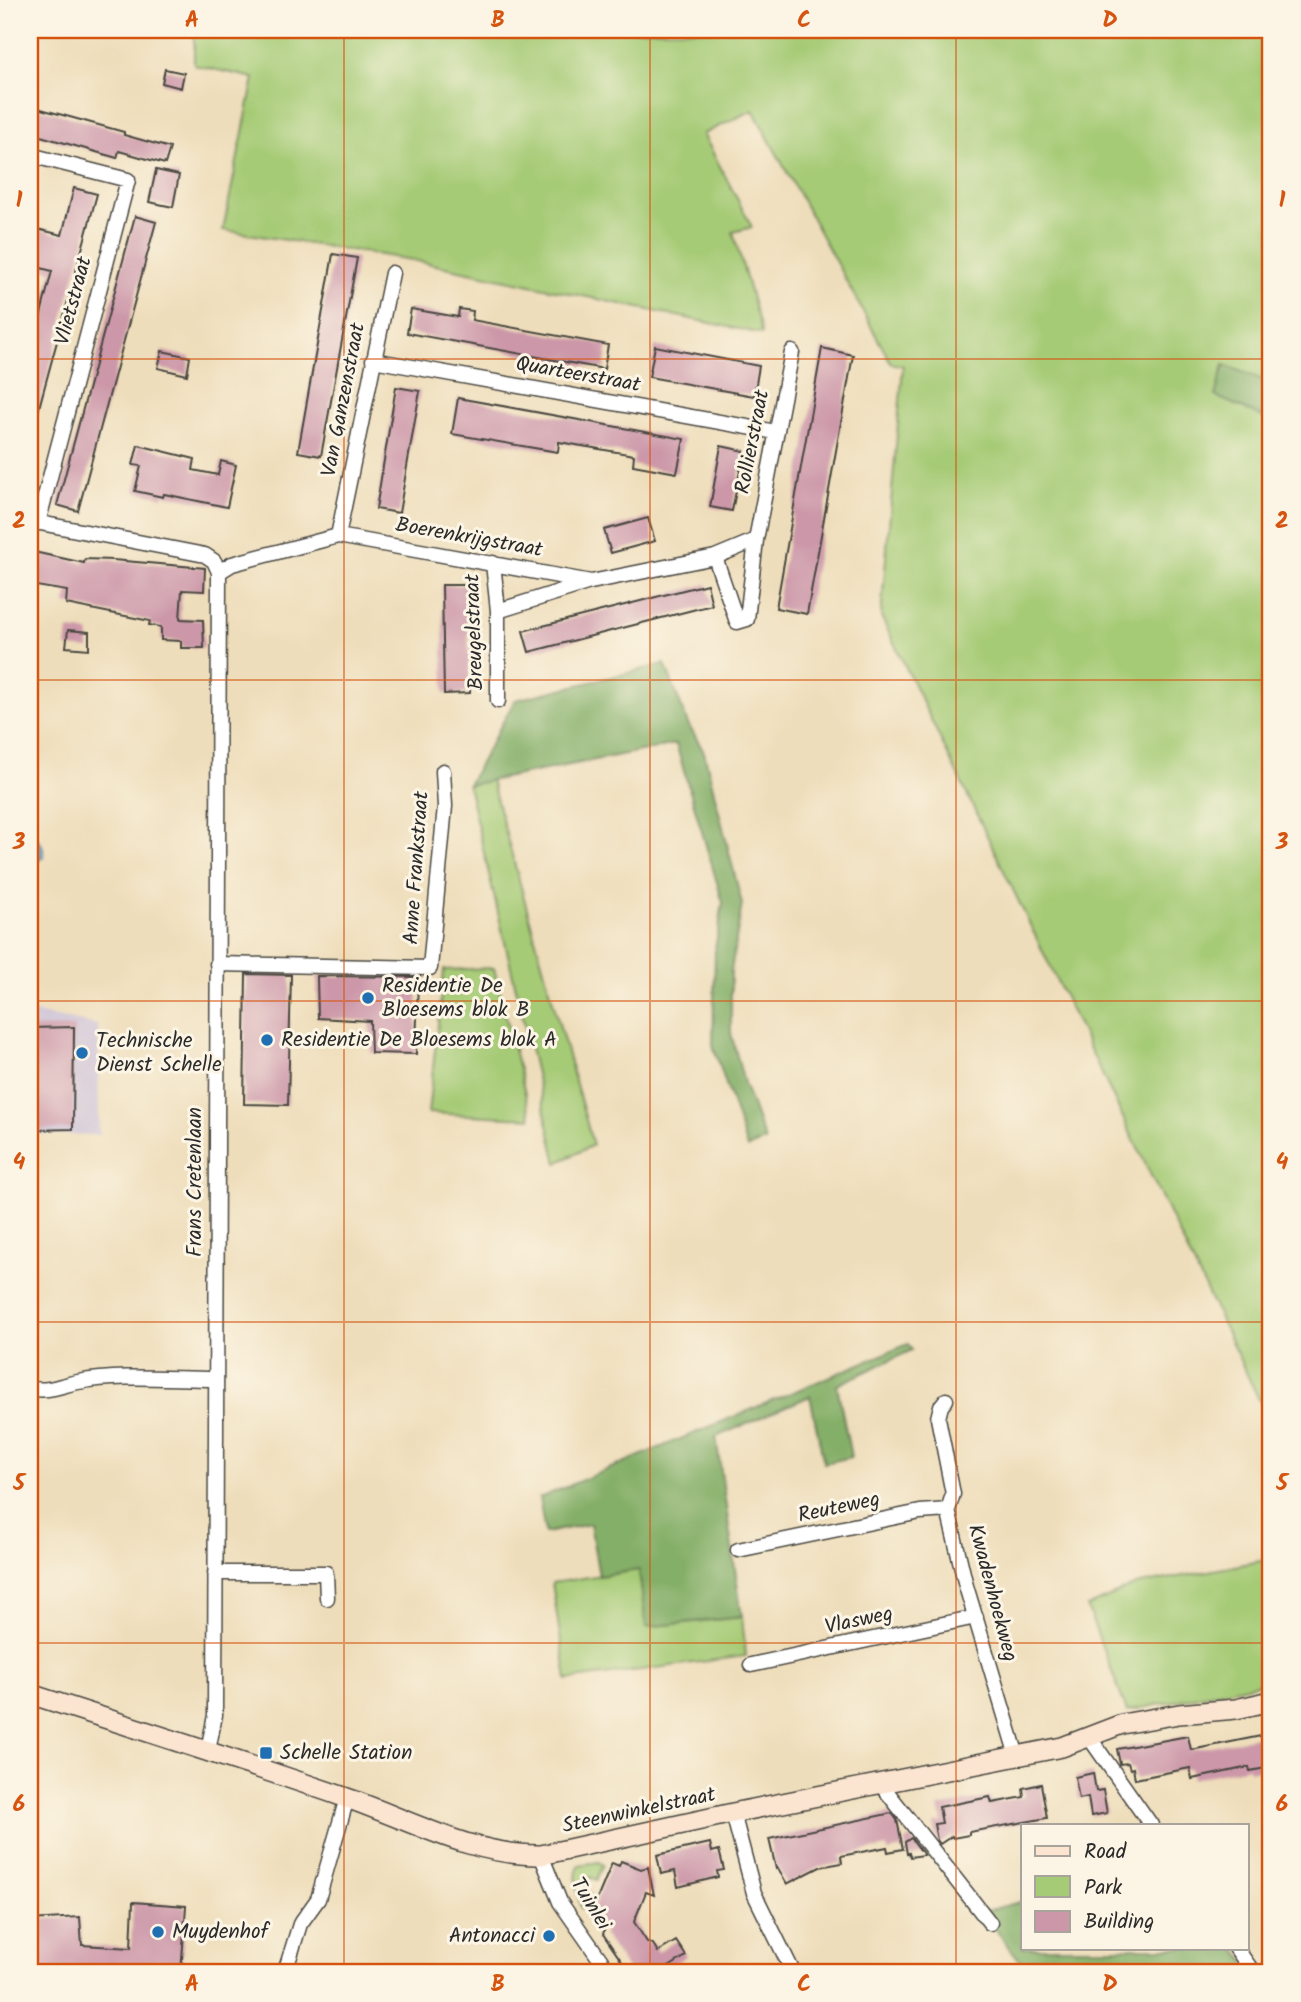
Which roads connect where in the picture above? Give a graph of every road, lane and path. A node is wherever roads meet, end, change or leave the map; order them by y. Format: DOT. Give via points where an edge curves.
graph roads {
  1 [pos="30,155"];
  2 [pos="392,273"];
  3 [pos="792,352"];
  4 [pos="373,360"];
  5 [pos="776,432"];
  6 [pos="34,522"];
  7 [pos="338,536"];
  8 [pos="756,540"];
  9 [pos="715,557"];
  10 [pos="493,563"];
  11 [pos="219,572"];
  12 [pos="591,582"];
  13 [pos="498,611"];
  14 [pos="498,701"];
  15 [pos="443,771"];
  16 [pos="217,964"];
  17 [pos="215,1379"];
  18 [pos="30,1388"];
  19 [pos="946,1400"];
  20 [pos="948,1510"];
  21 [pos="738,1550"];
  22 [pos="215,1573"];
  23 [pos="327,1598"];
  24 [pos="976,1618"];
  25 [pos="751,1665"];
  26 [pos="30,1695"];
  27 [pos="1271,1701"];
  28 [pos="1089,1737"];
  29 [pos="208,1751"];
  30 [pos="1017,1756"];
  31 [pos="880,1783"];
  32 [pos="347,1798"];
  33 [pos="733,1813"];
  34 [pos="1150,1824"];
  35 [pos="541,1855"];
  36 [pos="990,1923"];
  37 [pos="1237,1950"];
  38 [pos="285,1972"];
  39 [pos="610,1972"];
  40 [pos="793,1972"];
  41 [pos="1253,1972"];
  1 -- 6 [label="street, Vlietstraat" via="128,180"];
  2 -- 4 [label="street, Van Ganzenstraat"];
  3 -- 5 [label="street, Rollierstraat"];
  4 -- 5 [label="street, Quarteerstraat"];
  4 -- 7 [label="street, Van Ganzenstraat"];
  5 -- 8 [label="street, Rollierstraat"];
  6 -- 11 [label="street" via="205,555"];
  7 -- 10 [label="street, Boerenkrijgstraat"];
  7 -- 11 [label="street, Boerenkrijgstraat" via="232,564"];
  8 -- 9 [label="street, Boerenkrijgstraat"];
  8 -- 9 [label="street, Rollierstraat" via="747,620 737,622"];
  9 -- 12 [label="street, Boerenkrijgstraat"];
  10 -- 12 [label="street, Boerenkrijgstraat"];
  10 -- 13 [label="street, Breugelstraat"];
  11 -- 16 [label="street, Frans Cretenlaan"];
  12 -- 13 [label="street"];
  13 -- 14 [label="street, Breugelstraat"];
  15 -- 16 [label="street, Anne Frankstraat" via="445,806 430,968"];
  16 -- 17 [label="street, Frans Cretenlaan"];
  17 -- 18 [label="street" via="101,1379 48,1390"];
  17 -- 22 [label="street, Frans Cretenlaan"];
  19 -- 20 [label="street, Kwadenhoekweg" via="938,1418 953,1494"];
  20 -- 21 [label="street, Reuteweg"];
  20 -- 24 [label="street, Kwadenhoekweg"];
  22 -- 23 [label="street" via="326,1573"];
  22 -- 29 [label="street, Frans Cretenlaan" via="215,1716"];
  24 -- 25 [label="street, Vlasweg"];
  24 -- 30 [label="street, Kwadenhoekweg"];
  26 -- 29 [label="street, Steenwinkelstraat"];
  27 -- 28 [label="street, Steenwinkelstraat" via="1122,1724"];
  28 -- 30 [label="street, Steenwinkelstraat"];
  28 -- 34 [label="street"];
  29 -- 32 [label="street, Steenwinkelstraat"];
  30 -- 31 [label="street, Steenwinkelstraat"];
  31 -- 33 [label="street, Steenwinkelstraat"];
  31 -- 36 [label="street"];
  32 -- 35 [label="street, Steenwinkelstraat" via="477,1847"];
  32 -- 38 [label="street" via="318,1899 300,1924"];
  33 -- 35 [label="street, Steenwinkelstraat"];
  33 -- 40 [label="street" via="754,1893"];
  35 -- 39 [label="street, Tuinlei" via="560,1902"];
  37 -- 41 [label="street"];
}
